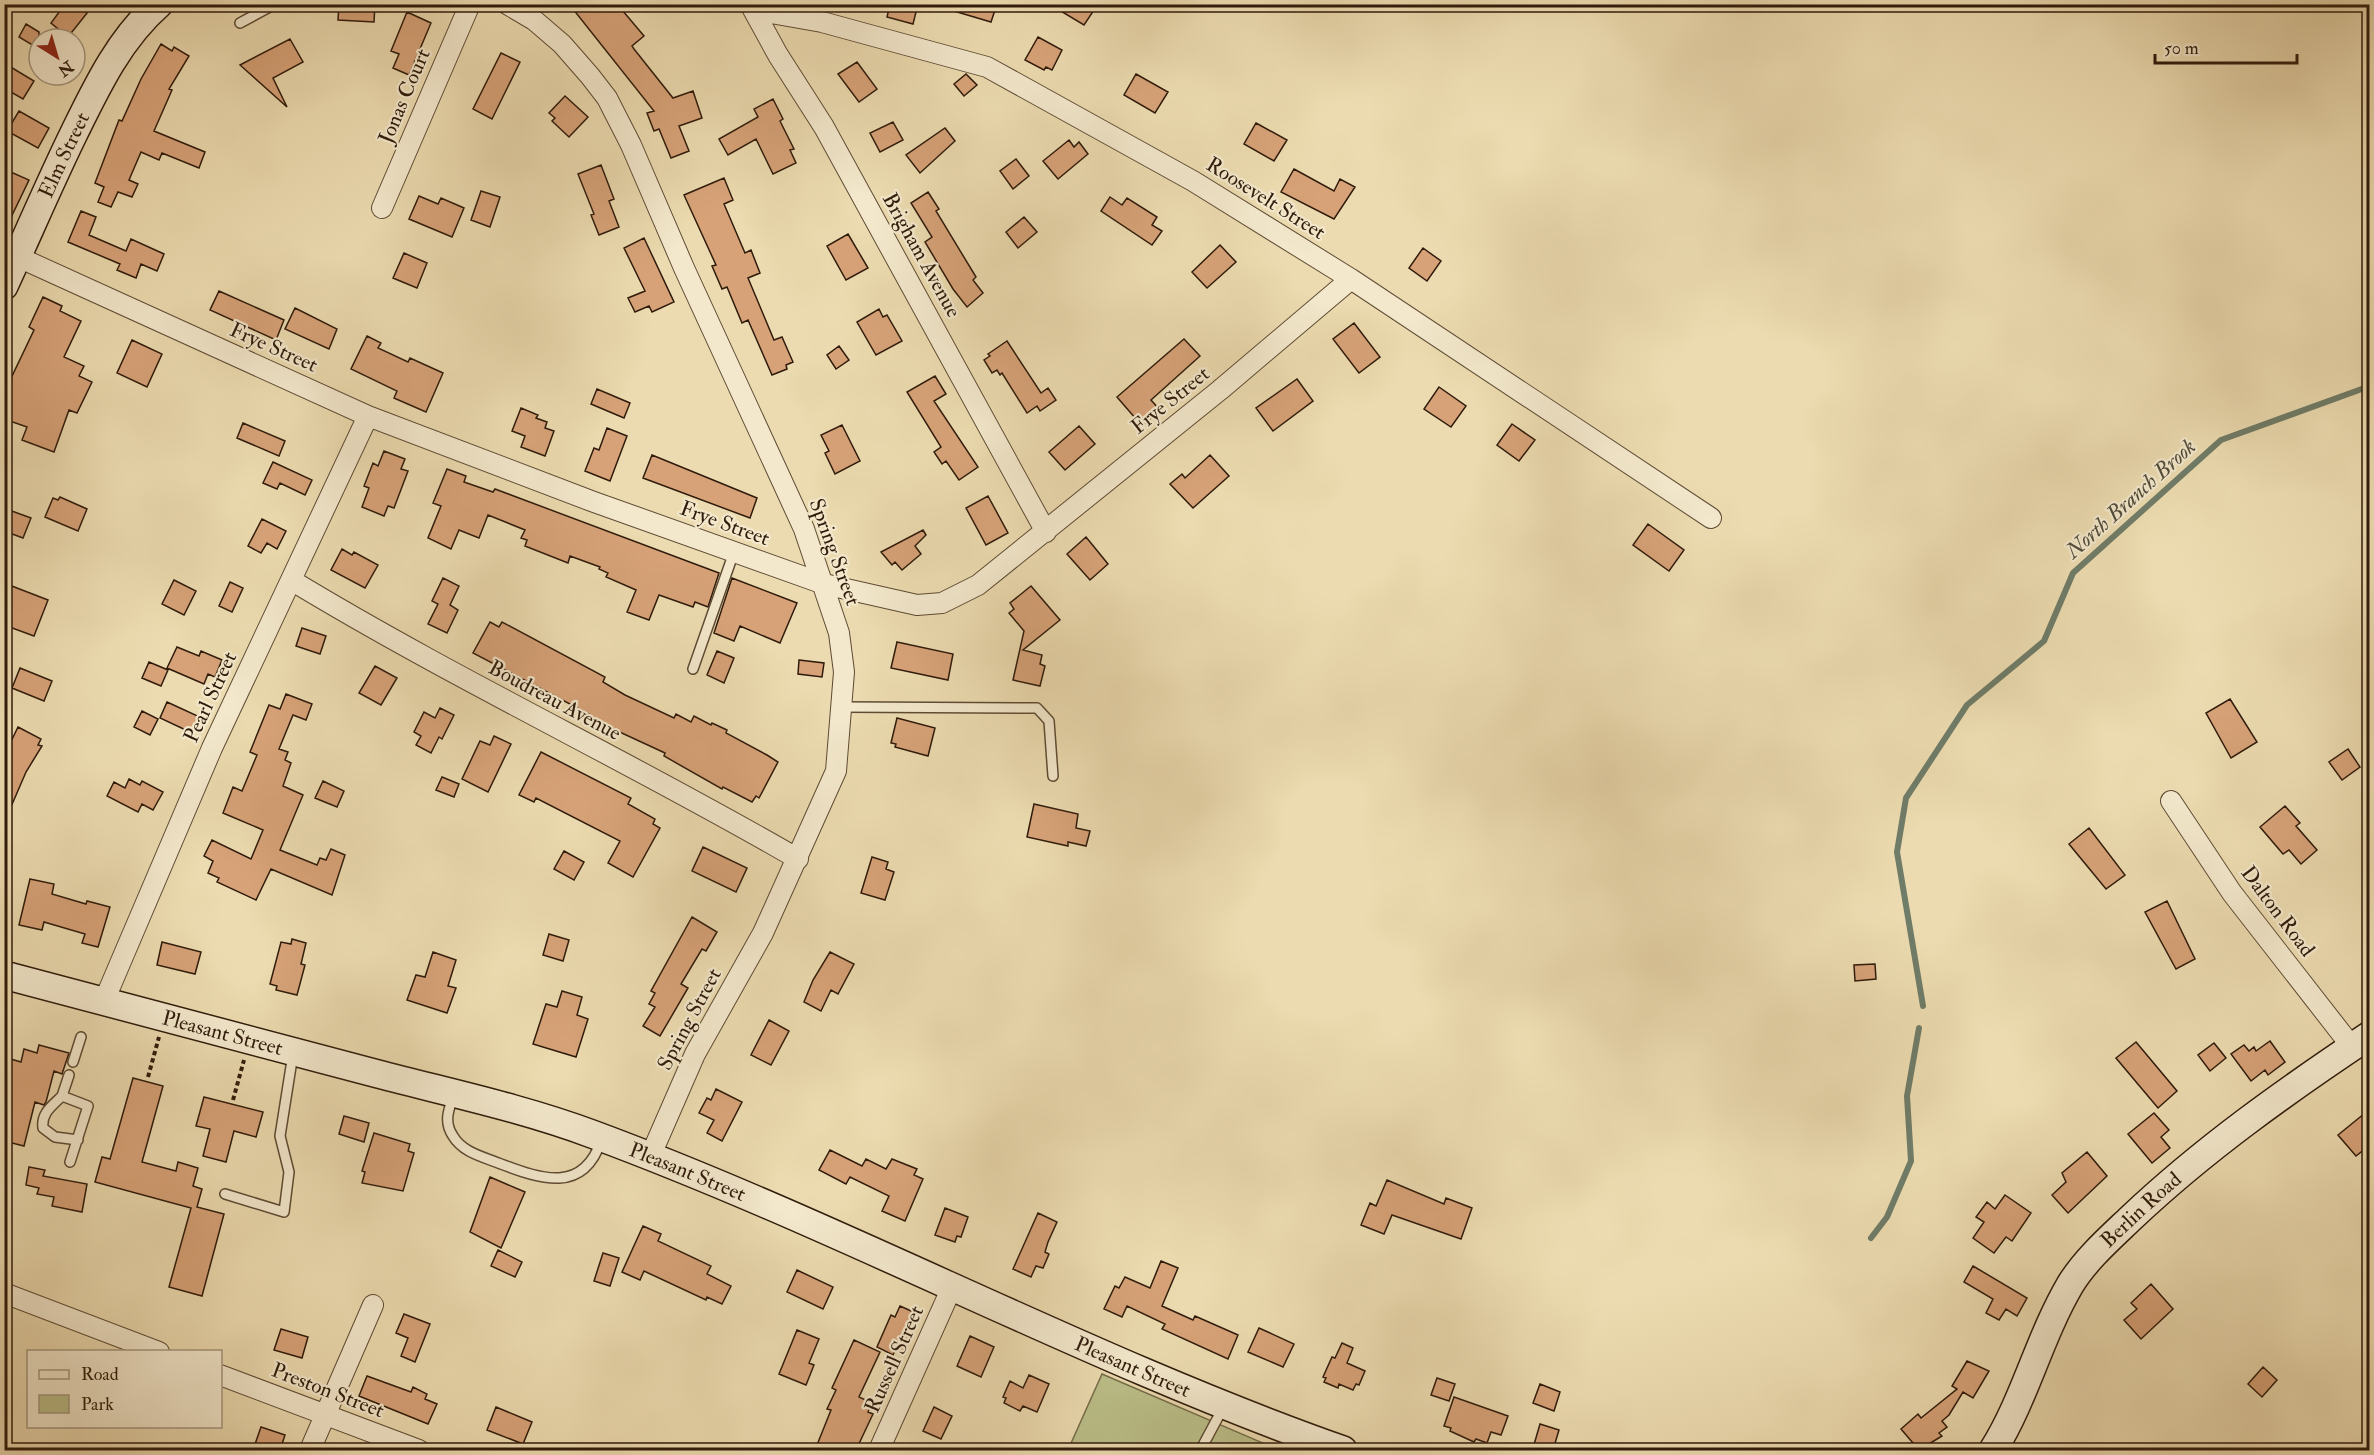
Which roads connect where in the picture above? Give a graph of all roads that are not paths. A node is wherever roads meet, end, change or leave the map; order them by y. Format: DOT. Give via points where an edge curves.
graph roads {
  1 [pos="159,4"];
  2 [pos="274,4"];
  3 [pos="470,4"];
  4 [pos="507,4"];
  5 [pos="752,7"];
  6 [pos="240,23"];
  7 [pos="382,208"];
  8 [pos="18,257"];
  9 [pos="1351,279"];
  10 [pos="4,286"];
  11 [pos="368,416"];
  12 [pos="1711,518"];
  13 [pos="1046,532"];
  14 [pos="734,552"];
  15 [pos="291,580"];
  16 [pos="824,584"];
  17 [pos="693,669"];
  18 [pos="843,707"];
  19 [pos="1053,776"];
  20 [pos="2172,801"];
  21 [pos="798,859"];
  22 [pos="4,975"];
  23 [pos="104,1001"];
  24 [pos="81,1037"];
  25 [pos="2361,1041"];
  26 [pos="293,1052"];
  27 [pos="73,1062"];
  28 [pos="69,1075"];
  29 [pos="455,1092"];
  30 [pos="62,1096"];
  31 [pos="602,1138"];
  32 [pos="78,1140"];
  33 [pos="650,1157"];
  34 [pos="70,1162"];
  35 [pos="225,1194"];
  36 [pos="952,1287"];
  37 [pos="4,1293"];
  38 [pos="373,1305"];
  39 [pos="154,1350"];
  40 [pos="222,1376"];
  41 [pos="1224,1406"];
  42 [pos="326,1415"];
  43 [pos="310,1450"];
  44 [pos="418,1450"];
  45 [pos="879,1450"];
  46 [pos="1202,1450"];
  47 [pos="1343,1450"];
  48 [pos="1993,1450"];
  1 -- 8 [label="street, Elm Street" via="117,52 105,73 58,165"];
  2 -- 6 [label="lane"];
  3 -- 7 [label="street, Jonas Court"];
  4 -- 16 [label="street, Spring Street" via="534,20 562,45 607,98 804,529"];
  5 -- 9 [label="street, Roosevelt Street" via="987,67 1193,181"];
  5 -- 13 [label="street, Brigham Avenue" via="824,127"];
  8 -- 10 [label="street, Elm Street"];
  8 -- 11 [label="street, Frye Street"];
  9 -- 12 [label="street, Roosevelt Street"];
  9 -- 13 [label="street, Frye Street"];
  11 -- 14 [label="street, Frye Street"];
  11 -- 15 [label="street, Pearl Street"];
  13 -- 16 [label="street, Frye Street" via="978,585 942,603 917,605"];
  14 -- 16 [label="street, Frye Street"];
  14 -- 17 [label="lane"];
  15 -- 21 [label="street, Boudreau Avenue"];
  15 -- 23 [label="street, Pearl Street" via="212,748"];
  16 -- 18 [label="street, Spring Street" via="839,633"];
  18 -- 19 [label="lane" via="1037,708 1049,721"];
  18 -- 21 [label="street, Spring Street" via="836,771"];
  20 -- 25 [label="street, Dalton Road" via="2232,893"];
  21 -- 33 [label="street, Spring Street" via="763,933 695,1054"];
  22 -- 23 [label="street, Pleasant Street"];
  23 -- 26 [label="street, Pleasant Street"];
  24 -- 27 [label="lane"];
  25 -- 48 [label="street, Berlin Road" via="2196,1160 2096,1253 2070,1286 2045,1333"];
  26 -- 29 [label="street, Pleasant Street"];
  26 -- 35 [label="lane" via="280,1136 289,1172 284,1212"];
  28 -- 30 [label="lane"];
  29 -- 31 [label="street, Pleasant Street"];
  29 -- 31 [label="lane" via="446,1117 452,1136 466,1150 541,1179 567,1177 576,1172 595,1159"];
  30 -- 32 [label="lane" via="88,1106"];
  30 -- 32 [label="lane" via="48,1109 42,1120 43,1128 55,1137"];
  31 -- 33 [label="street, Pleasant Street"];
  32 -- 34 [label="lane"];
  33 -- 36 [label="street, Pleasant Street"];
  36 -- 41 [label="street, Pleasant Street"];
  36 -- 45 [label="street, Russell Street"];
  37 -- 39 [label="street"];
  38 -- 42 [label="street"];
  40 -- 42 [label="street, Preston Street"];
  41 -- 46 [label="lane"];
  41 -- 47 [label="street, Pleasant Street"];
  42 -- 43 [label="street"];
  42 -- 44 [label="street, Preston Street"];
}
